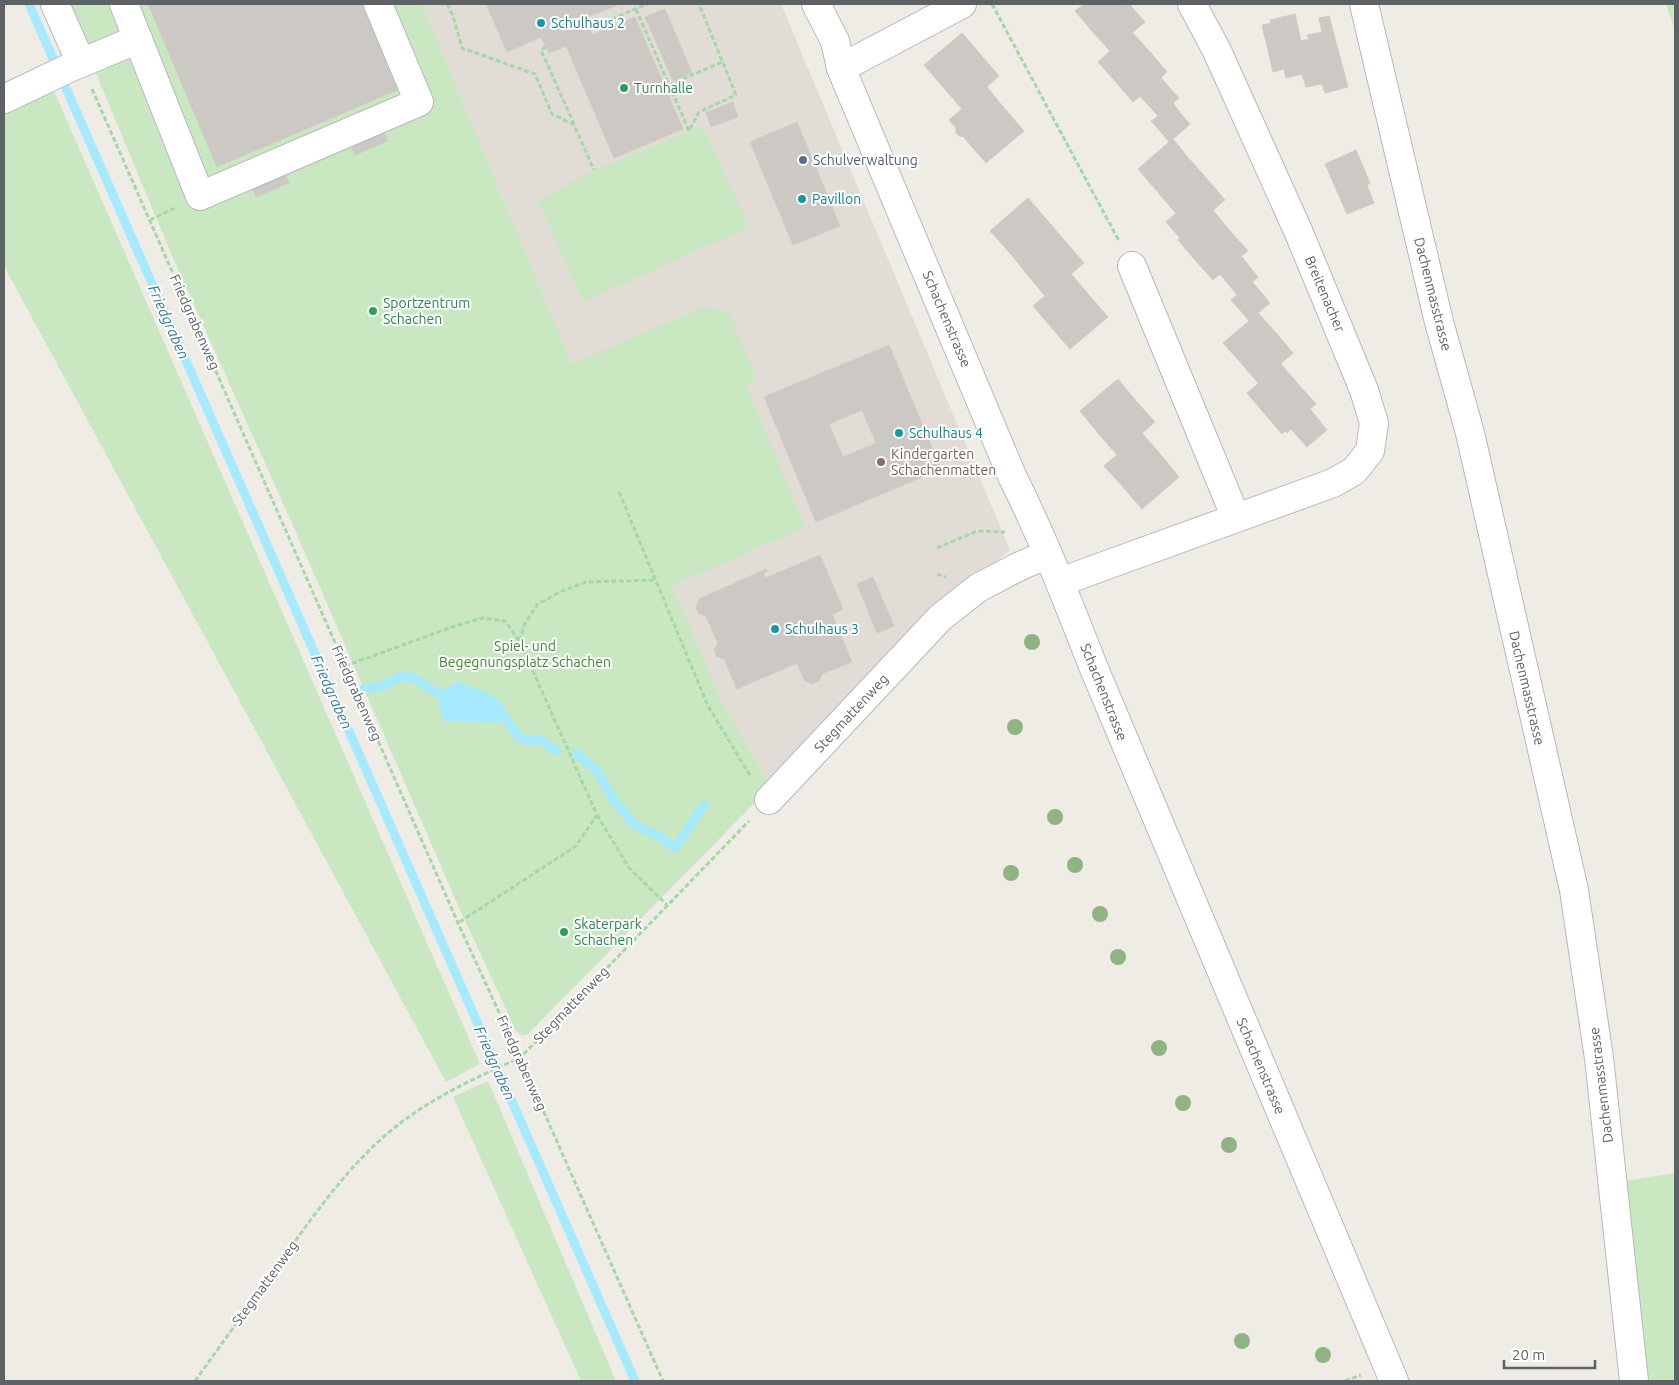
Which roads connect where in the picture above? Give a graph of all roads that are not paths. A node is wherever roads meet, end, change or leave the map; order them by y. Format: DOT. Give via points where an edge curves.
graph roads {
  1 [pos="55,4"];
  2 [pos="124,4"];
  3 [pos="378,4"];
  4 [pos="816,4"];
  5 [pos="962,4"];
  6 [pos="1192,4"];
  7 [pos="1364,4"];
  8 [pos="138,39"];
  9 [pos="841,68"];
  10 [pos="66,70"];
  11 [pos="4,99"];
  12 [pos="1132,266"];
  13 [pos="1236,518"];
  14 [pos="1048,554"];
  15 [pos="1060,582"];
  16 [pos="769,800"];
  17 [pos="1394,1381"];
  18 [pos="1634,1381"];
  1 -- 10 [label="street"];
  2 -- 8 [label="street"];
  3 -- 8 [label="street" via="419,102 200,196"];
  4 -- 9 [label="street, Schachenstrasse" via="835,41"];
  5 -- 9 [label="street"];
  6 -- 13 [label="street, Breitenacher" via="1217,51 1299,233 1364,390 1374,423 1370,451 1354,471 1333,483"];
  7 -- 18 [label="street, Dachenmasstrasse" via="1439,322 1470,433 1574,890 1598,1058"];
  8 -- 10 [label="street"];
  9 -- 14 [label="street, Schachenstrasse" via="1012,476"];
  10 -- 11 [label="street"];
  12 -- 13 [label="street"];
  13 -- 15 [label="street, Breitenacher"];
  14 -- 15 [label="street, Schachenstrasse"];
  14 -- 16 [label="street, Stegmattenweg" via="978,588 940,618"];
  15 -- 17 [label="street, Schachenstrasse"];
}
